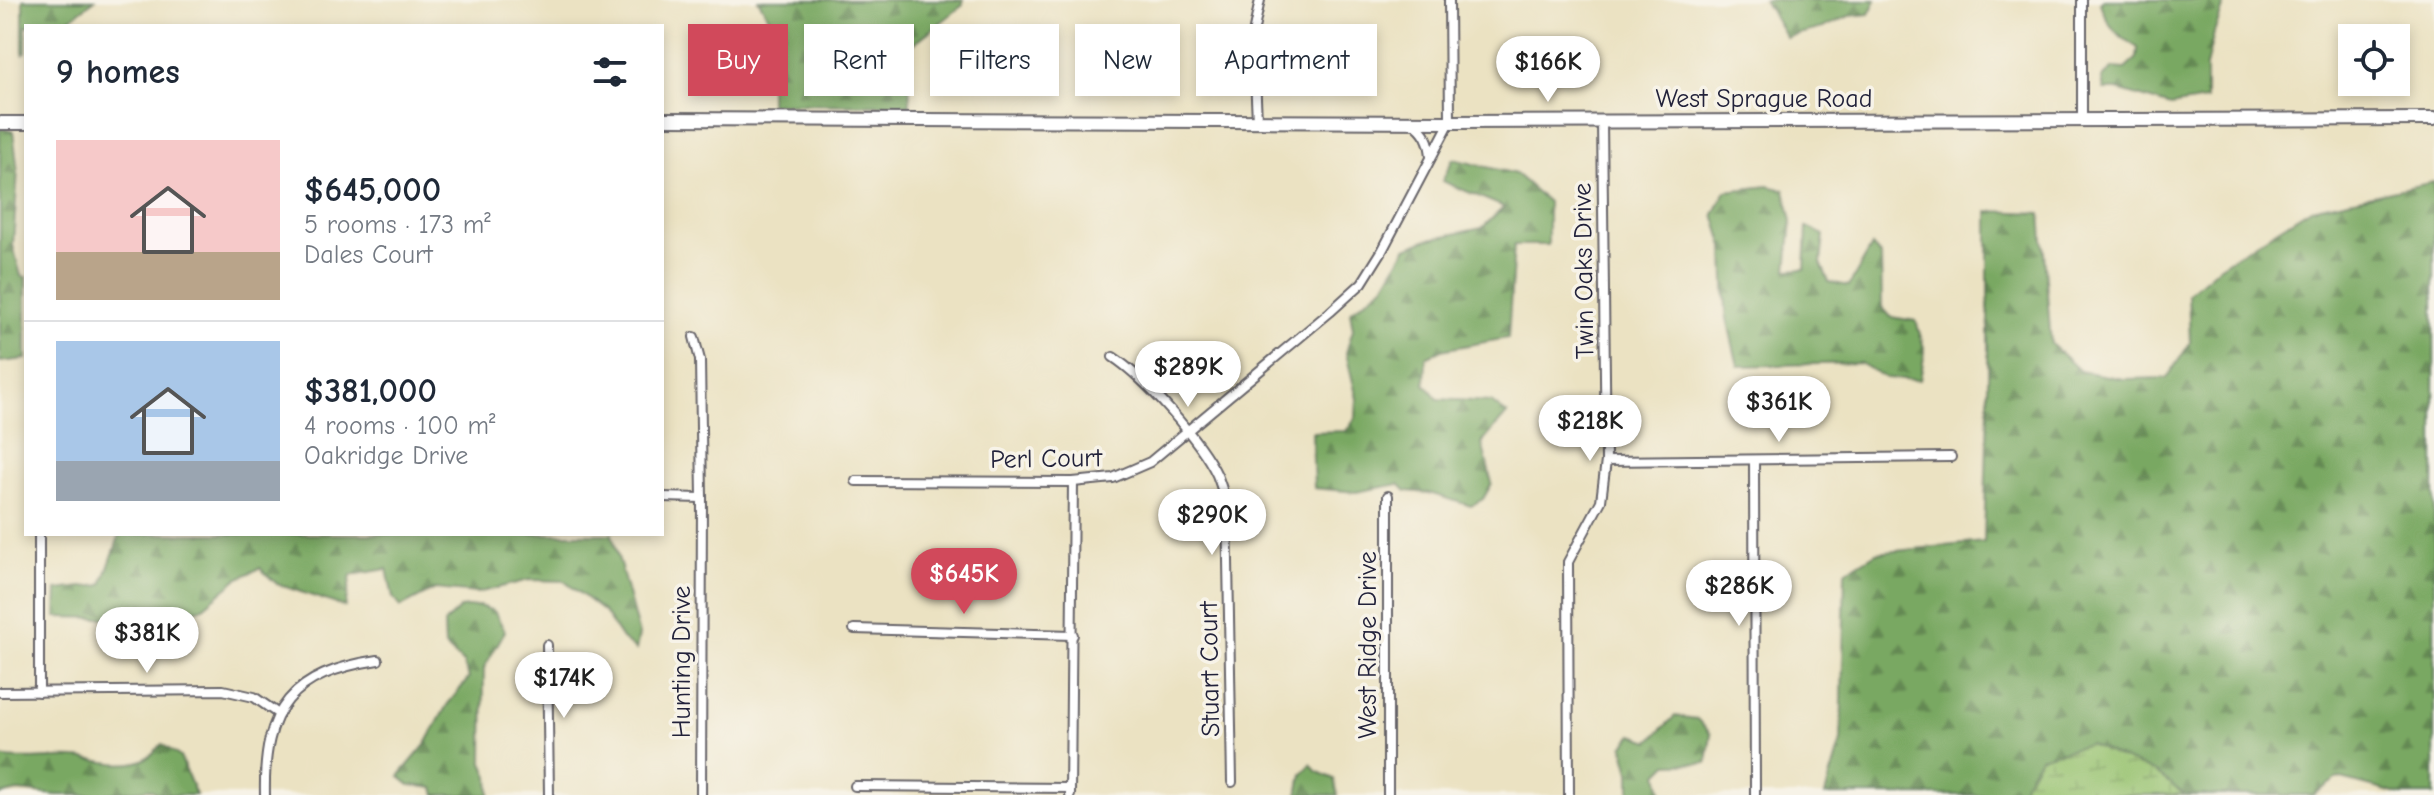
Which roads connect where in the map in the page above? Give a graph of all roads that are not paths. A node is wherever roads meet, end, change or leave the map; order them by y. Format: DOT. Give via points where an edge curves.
graph roads {
  1 [pos="1260,0"];
  2 [pos="1449,0"];
  3 [pos="2082,0"];
  4 [pos="664,119"];
  5 [pos="2082,119"];
  6 [pos="2434,119"];
  7 [pos="1257,120"];
  8 [pos="1410,121"];
  9 [pos="1602,121"];
  10 [pos="1450,122"];
  11 [pos="0,123"];
  12 [pos="24,123"];
  13 [pos="1431,158"];
  14 [pos="694,337"];
  15 [pos="1113,357"];
  16 [pos="1186,431"];
  17 [pos="1951,457"];
  18 [pos="1754,460"];
  19 [pos="1606,461"];
  20 [pos="856,481"];
  21 [pos="1073,482"];
  22 [pos="1388,496"];
  23 [pos="664,497"];
  24 [pos="702,498"];
  25 [pos="39,536"];
  26 [pos="854,629"];
  27 [pos="1073,635"];
  28 [pos="547,645"];
  29 [pos="378,660"];
  30 [pos="0,692"];
  31 [pos="39,692"];
  32 [pos="277,713"];
  33 [pos="1232,782"];
  34 [pos="855,786"];
  35 [pos="1070,792"];
  36 [pos="265,795"];
  37 [pos="549,795"];
  38 [pos="701,795"];
  39 [pos="1388,795"];
  40 [pos="1569,795"];
  41 [pos="1755,795"];
  1 -- 7 [label="street" via="1253,34"];
  2 -- 10 [label="street"];
  3 -- 5 [label="street"];
  4 -- 7 [label="street, West Sprague Road"];
  5 -- 6 [label="street, West Sprague Road"];
  5 -- 9 [label="street, West Sprague Road"];
  7 -- 8 [label="street, West Sprague Road"];
  8 -- 10 [label="street, West Sprague Road"];
  8 -- 13 [label="street" via="1427,138"];
  9 -- 10 [label="street, West Sprague Road"];
  9 -- 19 [label="street, Twin Oaks Drive"];
  10 -- 13 [label="street, Perl Court"];
  11 -- 12 [label="street"];
  13 -- 16 [label="street, Perl Court" via="1362,283"];
  14 -- 24 [label="street, Hunting Drive" via="700,360"];
  15 -- 16 [label="street, Stuart Court" via="1130,368"];
  16 -- 21 [label="street, Perl Court" via="1150,462 1126,473"];
  16 -- 33 [label="street, Stuart Court" via="1216,474 1227,505"];
  17 -- 18 [label="street"];
  18 -- 19 [label="street"];
  18 -- 41 [label="street"];
  19 -- 40 [label="street, Twin Oaks Drive" via="1601,501 1568,562"];
  20 -- 21 [label="street, Perl Court"];
  21 -- 27 [label="street"];
  22 -- 39 [label="street, West Ridge Drive"];
  23 -- 24 [label="street"];
  24 -- 38 [label="street, Hunting Drive"];
  25 -- 31 [label="street"];
  26 -- 27 [label="street"];
  27 -- 35 [label="street"];
  28 -- 37 [label="street"];
  29 -- 32 [label="street" via="320,675 295,691"];
  30 -- 31 [label="street"];
  31 -- 32 [label="street" via="223,690 254,697"];
  32 -- 36 [label="street"];
  34 -- 35 [label="street"];
}
